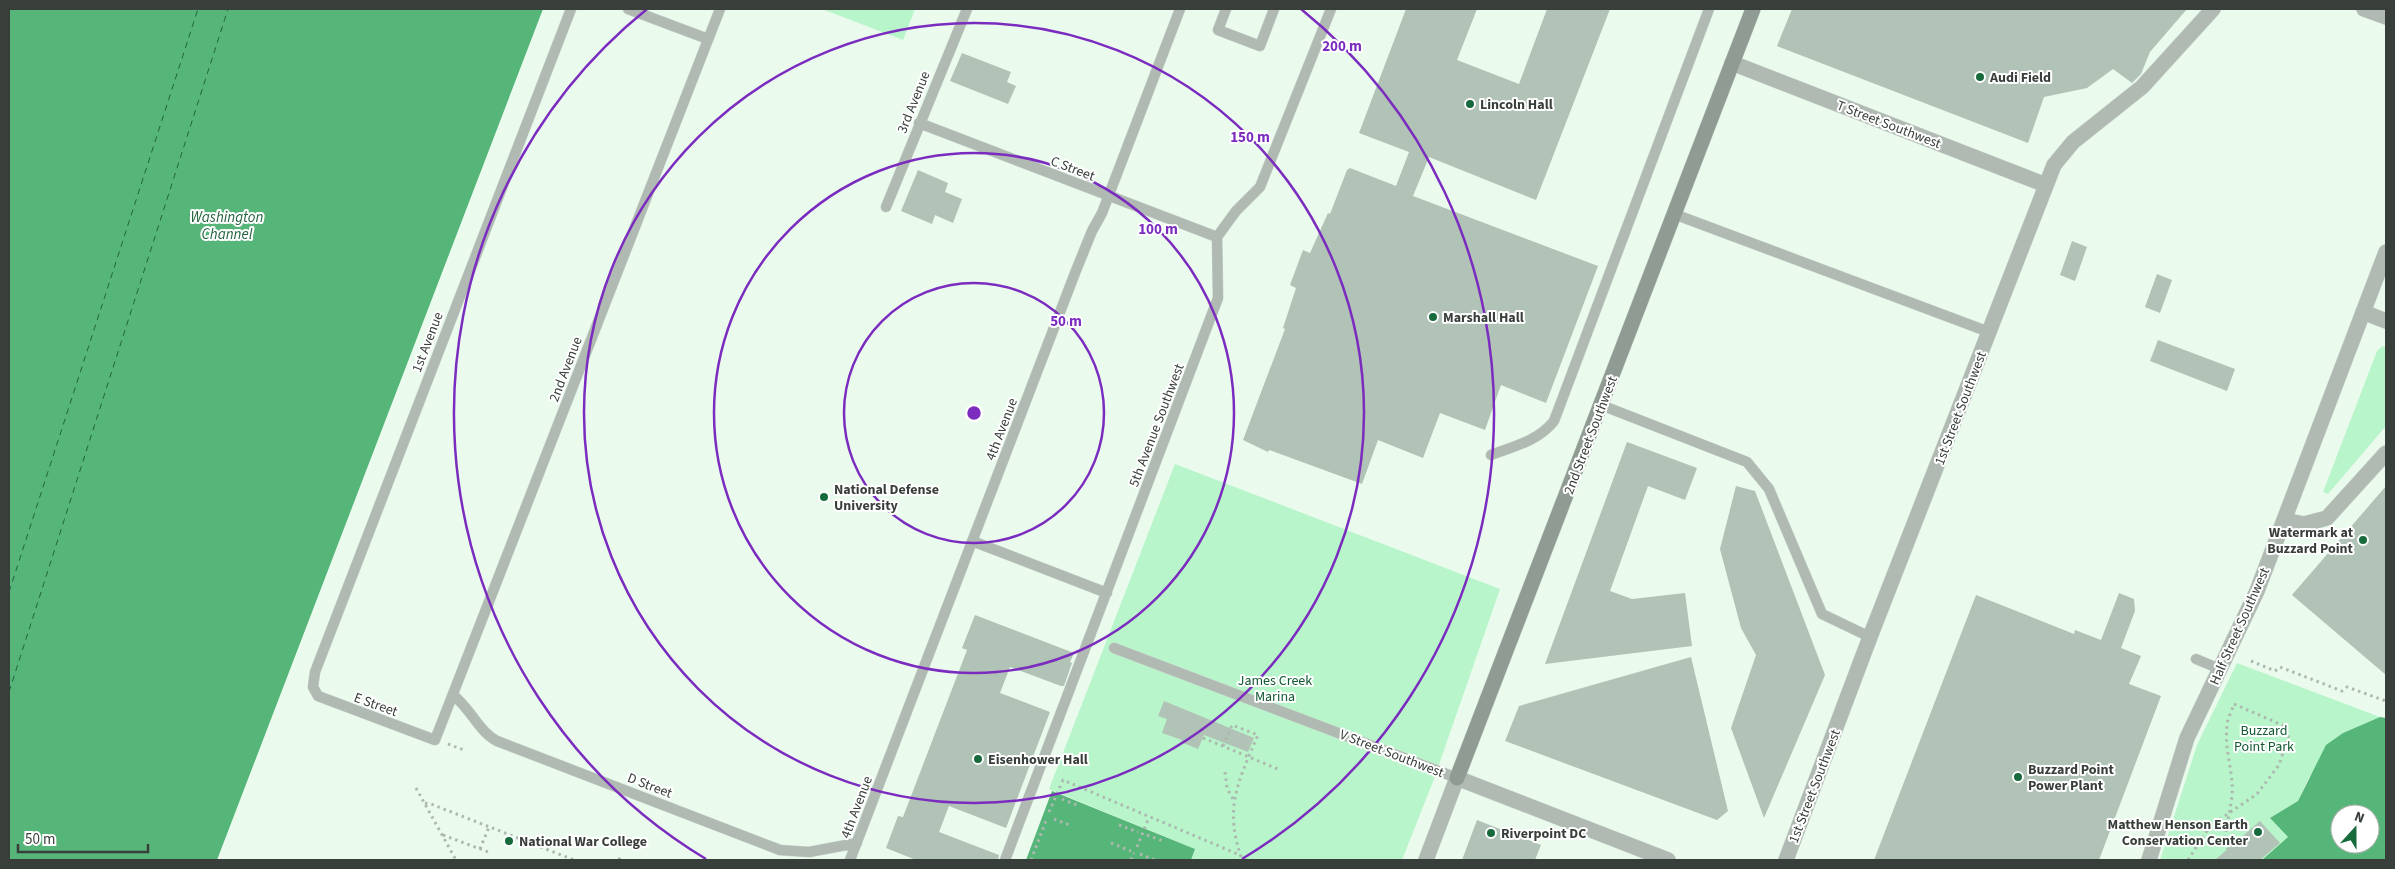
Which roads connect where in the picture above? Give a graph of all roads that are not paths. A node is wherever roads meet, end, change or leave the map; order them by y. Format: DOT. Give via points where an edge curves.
graph roads {
  1 [pos="571,9"];
  2 [pos="628,9"];
  3 [pos="720,9"];
  4 [pos="967,9"];
  5 [pos="1180,9"];
  6 [pos="1226,9"];
  7 [pos="1274,9"];
  8 [pos="1330,9"];
  9 [pos="1709,9"];
  10 [pos="1753,9"];
  11 [pos="2213,9"];
  12 [pos="2364,9"];
  13 [pos="2386,17"];
  14 [pos="708,39"];
  15 [pos="1732,63"];
  16 [pos="919,123"];
  17 [pos="2046,185"];
  18 [pos="1109,196"];
  19 [pos="886,207"];
  20 [pos="1674,214"];
  21 [pos="1217,236"];
  22 [pos="2386,252"];
  23 [pos="2363,312"];
  24 [pos="2386,321"];
  25 [pos="1989,332"];
  26 [pos="1601,405"];
  27 [pos="2386,453"];
  28 [pos="1491,455"];
  29 [pos="2284,520"];
  30 [pos="972,541"];
  31 [pos="1107,593"];
  32 [pos="1870,637"];
  33 [pos="1114,648"];
  34 [pos="2196,659"];
  35 [pos="2220,669"];
  36 [pos="313,687"];
  37 [pos="453,695"];
  38 [pos="438,741"];
  39 [pos="1457,778"];
  40 [pos="857,842"];
  41 [pos="850,860"];
  42 [pos="1005,860"];
  43 [pos="1426,860"];
  44 [pos="1668,860"];
  45 [pos="1786,860"];
  46 [pos="2149,860"];
  1 -- 36 [label="lane, 1st Avenue" via="319,663"];
  2 -- 14 [label="lane"];
  3 -- 14 [label="lane, 2nd Avenue"];
  4 -- 16 [label="lane, 3rd Avenue"];
  5 -- 18 [label="lane, 4th Avenue"];
  6 -- 7 [label="lane" via="1218,30 1260,46"];
  8 -- 21 [label="lane" via="1260,187"];
  9 -- 28 [label="lane" via="1554,421 1545,433 1533,440"];
  10 -- 15 [label="street, 2nd Street Southwest"];
  11 -- 17 [label="street, 1st Street Southwest" via="2137,91 2073,142 2057,160"];
  12 -- 13 [label="street"];
  14 -- 37 [label="lane, 2nd Avenue"];
  15 -- 17 [label="street, T Street Southwest"];
  15 -- 20 [label="street, 2nd Street Southwest"];
  16 -- 18 [label="lane, C Street"];
  16 -- 19 [label="lane, 3rd Avenue"];
  17 -- 25 [label="street, 1st Street Southwest"];
  18 -- 21 [label="lane, C Street"];
  18 -- 30 [label="lane, 4th Avenue" via="1075,273"];
  20 -- 25 [label="lane"];
  20 -- 26 [label="street, 2nd Street Southwest"];
  21 -- 31 [label="lane, 5th Avenue Southwest" via="1218,298"];
  22 -- 23 [label="street, Half Street Southwest"];
  23 -- 24 [label="street"];
  23 -- 29 [label="street, Half Street Southwest"];
  25 -- 32 [label="street, 1st Street Southwest"];
  26 -- 32 [label="lane" via="1747,462 1769,489 1822,614"];
  26 -- 39 [label="street, 2nd Street Southwest"];
  27 -- 29 [label="street" via="2327,518 2304,524"];
  29 -- 35 [label="street, Half Street Southwest" via="2257,591"];
  30 -- 31 [label="lane"];
  30 -- 40 [label="lane, 4th Avenue"];
  31 -- 42 [label="lane, 5th Avenue Southwest"];
  32 -- 45 [label="street, 1st Street Southwest"];
  33 -- 39 [label="lane, V Street Southwest"];
  34 -- 35 [label="lane"];
  35 -- 46 [label="street, Half Street Southwest" via="2187,738"];
  36 -- 38 [label="lane, E Street" via="318,696"];
  37 -- 38 [label="lane, 2nd Avenue"];
  37 -- 40 [label="lane, D Street" via="470,711 485,733 497,741 780,850 809,852"];
  39 -- 43 [label="street, 2nd Street Southwest"];
  39 -- 44 [label="street, V Street Southwest"];
  40 -- 41 [label="lane, 4th Avenue"];
}
